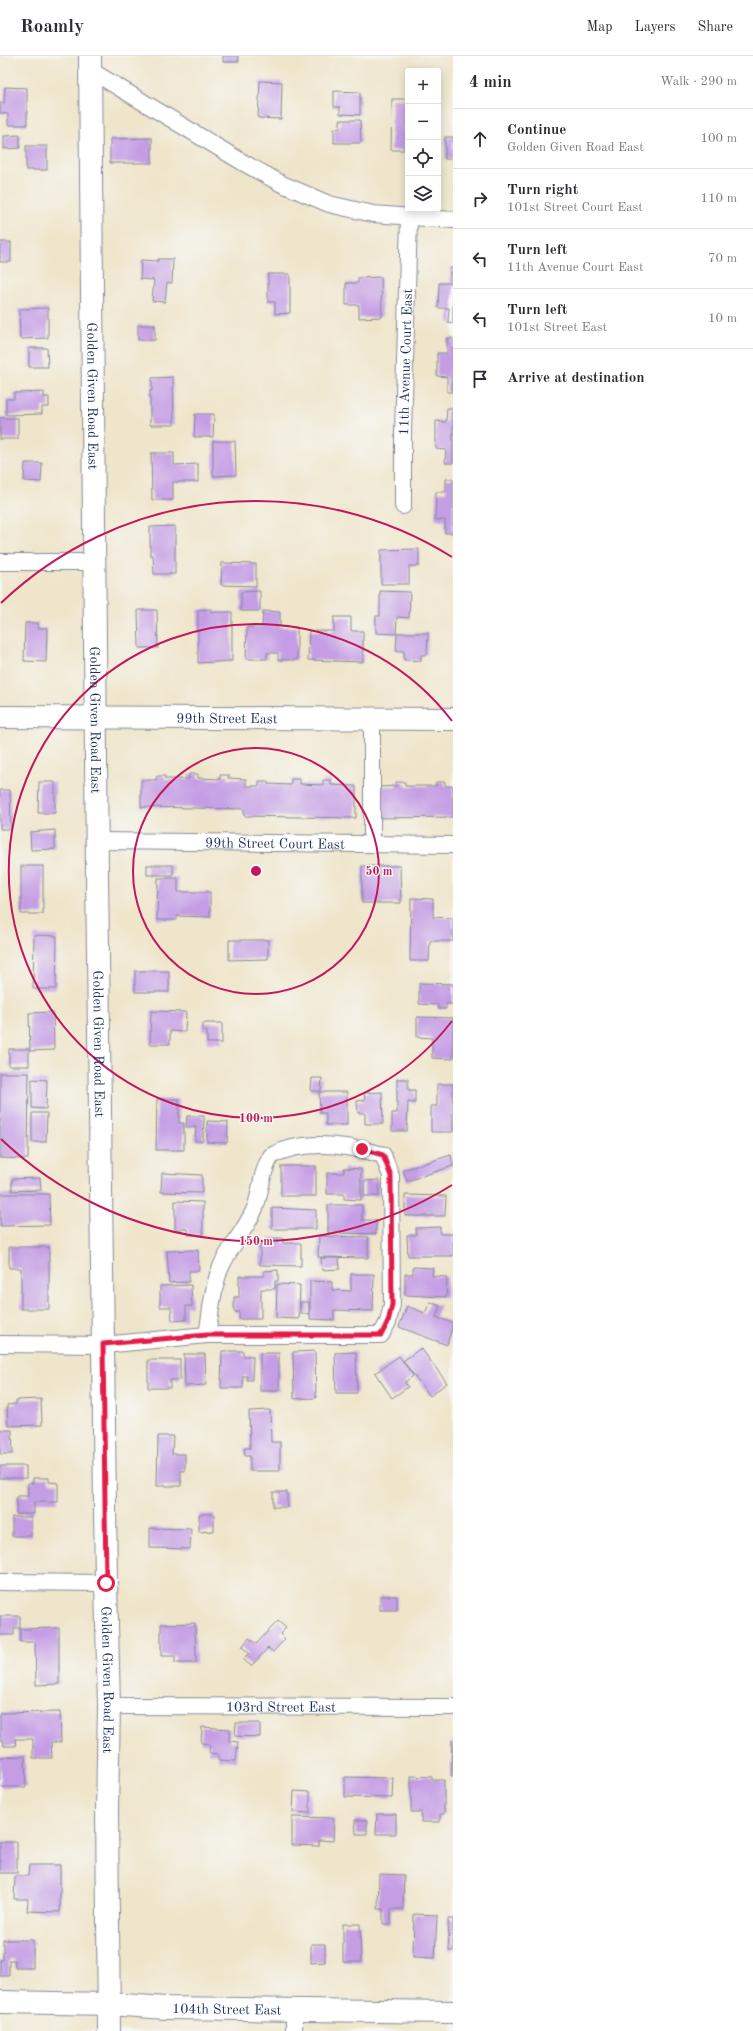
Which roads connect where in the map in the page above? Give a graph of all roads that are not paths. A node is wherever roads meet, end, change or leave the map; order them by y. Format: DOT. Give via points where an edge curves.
graph roads {
  1 [pos="90,63"];
  2 [pos="409,218"];
  3 [pos="453,220"];
  4 [pos="403,506"];
  5 [pos="0,562"];
  6 [pos="95,562"];
  7 [pos="0,717"];
  8 [pos="96,718"];
  9 [pos="372,718"];
  10 [pos="453,718"];
  11 [pos="97,841"];
  12 [pos="372,844"];
  13 [pos="453,845"];
  14 [pos="207,1335"];
  15 [pos="0,1344"];
  16 [pos="103,1344"];
  17 [pos="0,1582"];
  18 [pos="106,1583"];
  19 [pos="110,1706"];
  20 [pos="453,1707"];
  21 [pos="0,2002"];
  22 [pos="109,2004"];
  23 [pos="294,2010"];
  24 [pos="453,2012"];
  25 [pos="109,2031"];
  26 [pos="294,2031"];
  1 -- 2 [label="street" via="244,163 282,184 329,204 373,214"];
  1 -- 6 [label="street, Golden Given Road East"];
  2 -- 3 [label="street"];
  2 -- 4 [label="street, 11th Avenue Court East"];
  5 -- 6 [label="street"];
  6 -- 8 [label="street, Golden Given Road East"];
  7 -- 8 [label="street, 99th Street East"];
  8 -- 9 [label="street, 99th Street East"];
  8 -- 11 [label="street, Golden Given Road East"];
  9 -- 10 [label="street, 99th Street East"];
  9 -- 12 [label="street"];
  11 -- 12 [label="street, 99th Street Court East"];
  11 -- 16 [label="street, Golden Given Road East"];
  12 -- 13 [label="street, 99th Street Court East"];
  14 -- 14 [label="street" via="216,1282 221,1268 252,1216 262,1176 271,1156 294,1146 314,1145 362,1149 383,1155 391,1176 392,1305 388,1322 381,1335"];
  14 -- 16 [label="street"];
  15 -- 16 [label="street"];
  16 -- 18 [label="street, Golden Given Road East"];
  17 -- 18 [label="street"];
  18 -- 19 [label="street, Golden Given Road East"];
  19 -- 20 [label="street, 103rd Street East"];
  19 -- 22 [label="street, Golden Given Road East" via="107,1810"];
  21 -- 22 [label="street, 104th Street East"];
  22 -- 23 [label="street, 104th Street East" via="166,2008"];
  22 -- 25 [label="street, Golden Given Road East"];
  23 -- 24 [label="street, 104th Street East"];
  23 -- 26 [label="street"];
}
